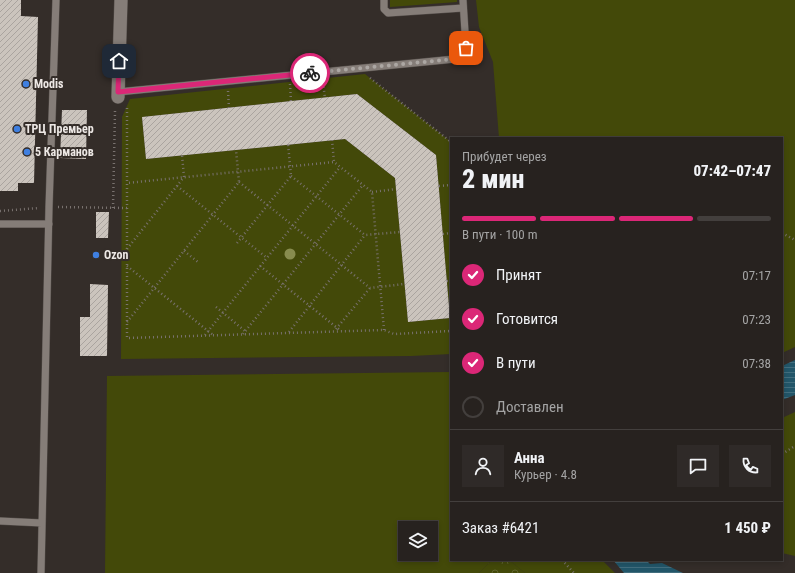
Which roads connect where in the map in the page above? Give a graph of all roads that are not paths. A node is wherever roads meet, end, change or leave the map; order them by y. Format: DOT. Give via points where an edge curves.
graph roads {
  1 [pos="56,0"];
  2 [pos="120,0"];
  3 [pos="384,0"];
  4 [pos="463,4"];
  5 [pos="120,100"];
  6 [pos="0,224"];
  7 [pos="49,224"];
  8 [pos="0,521"];
  9 [pos="42,523"];
  10 [pos="42,573"];
  1 -- 7 [label="lane"];
  2 -- 5 [label="street"];
  3 -- 4 [label="lane" via="384,9 388,13"];
  4 -- 5 [label="lane" via="466,48 463,56 455,59"];
  6 -- 7 [label="lane"];
  7 -- 9 [label="lane"];
  8 -- 9 [label="lane"];
  9 -- 10 [label="lane"];
}
